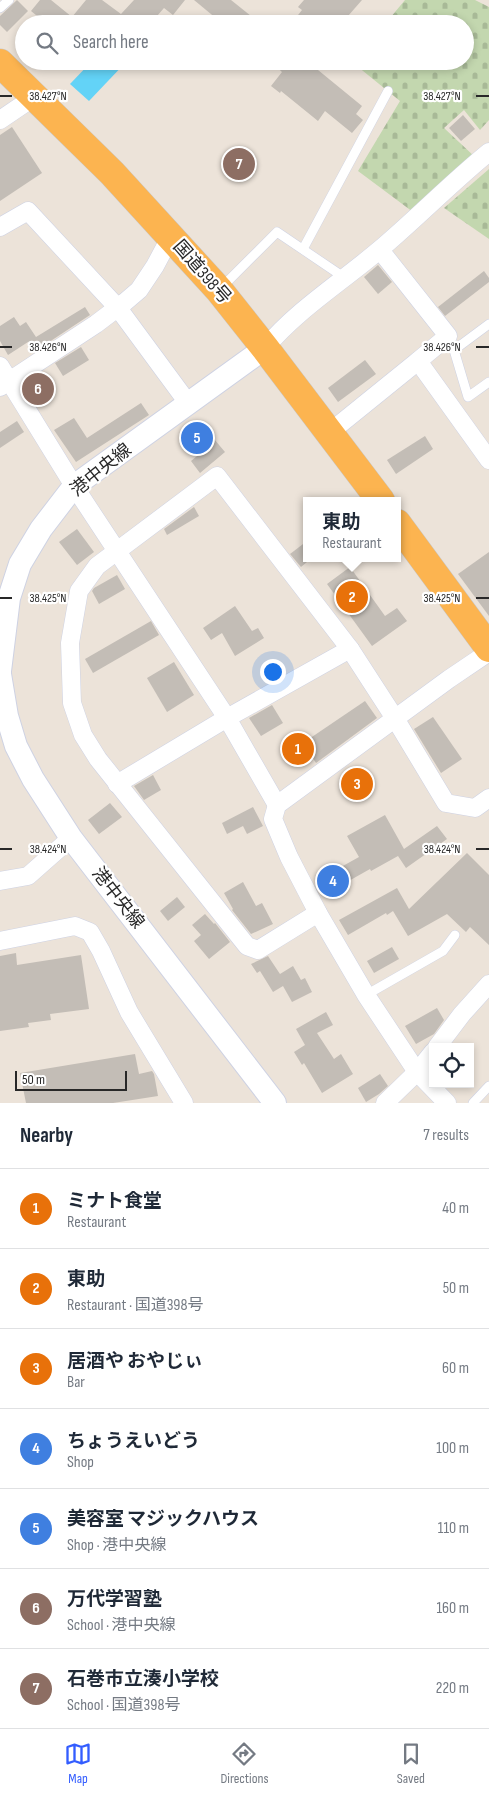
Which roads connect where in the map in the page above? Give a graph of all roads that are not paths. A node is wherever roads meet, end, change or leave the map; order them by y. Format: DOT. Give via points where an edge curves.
graph roads {
  1 [pos="9,0"];
  2 [pos="0,8"];
  3 [pos="0,63"];
  4 [pos="388,91"];
  5 [pos="34,97"];
  6 [pos="0,120"];
  7 [pos="489,152"];
  8 [pos="0,227"];
  9 [pos="171,236"];
  10 [pos="304,249"];
  11 [pos="380,250"];
  12 [pos="345,278"];
  13 [pos="219,290"];
  14 [pos="118,308"];
  15 [pos="489,324"];
  16 [pos="265,348"];
  17 [pos="418,361"];
  18 [pos="0,366"];
  19 [pos="489,382"];
  20 [pos="5,384"];
  21 [pos="188,404"];
  22 [pos="329,433"];
  23 [pos="489,460"];
  24 [pos="74,486"];
  25 [pos="378,497"];
  26 [pos="401,528"];
  27 [pos="116,551"];
  28 [pos="489,648"];
  29 [pos="350,649"];
  30 [pos="489,652"];
  31 [pos="0,673"];
  32 [pos="227,718"];
  33 [pos="396,720"];
  34 [pos="117,784"];
  35 [pos="489,798"];
  36 [pos="277,805"];
  37 [pos="71,838"];
  38 [pos="0,881"];
  39 [pos="318,912"];
  40 [pos="455,935"];
  41 [pos="0,941"];
  42 [pos="489,984"];
  43 [pos="366,995"];
  44 [pos="440,1043"];
  45 [pos="429,1057"];
  46 [pos="417,1072"];
  47 [pos="489,1086"];
  48 [pos="184,1103"];
  49 [pos="275,1103"];
  50 [pos="386,1103"];
  51 [pos="447,1103"];
  52 [pos="473,1103"];
  1 -- 2 [label="lane"];
  3 -- 5 [label="highway, 国道398号"];
  4 -- 10 [label="lane"];
  5 -- 6 [label="street"];
  5 -- 9 [label="highway, 国道398号"];
  7 -- 11 [label="street"];
  8 -- 14 [label="street" via="28,211"];
  9 -- 13 [label="highway, 国道398号"];
  9 -- 14 [label="street" via="139,290"];
  10 -- 12 [label="lane"];
  10 -- 13 [label="lane" via="277,232"];
  11 -- 12 [label="street"];
  11 -- 17 [label="street" via="448,336"];
  12 -- 16 [label="street" via="300,313"];
  13 -- 16 [label="highway, 国道398号"];
  14 -- 20 [label="street"];
  14 -- 21 [label="street"];
  15 -- 19 [label="lane" via="454,350 468,397"];
  16 -- 21 [label="street, 港中央線"];
  16 -- 22 [label="highway, 国道398号"];
  17 -- 22 [label="street"];
  17 -- 23 [label="street"];
  18 -- 20 [label="street"];
  20 -- 24 [label="street"];
  21 -- 24 [label="street, 港中央線"];
  22 -- 25 [label="highway, 国道398号"];
  24 -- 27 [label="street"];
  24 -- 31 [label="street, 港中央線" via="41,529 20,564 9,598"];
  26 -- 28 [label="highway"];
  27 -- 29 [label="street" via="217,476"];
  27 -- 32 [label="street"];
  27 -- 34 [label="street" via="97,566 79,591 70,643 70,666 72,703 83,735"];
  29 -- 32 [label="street"];
  29 -- 33 [label="street"];
  30 -- 33 [label="street"];
  31 -- 37 [label="street, 港中央線" via="16,746 32,778"];
  32 -- 34 [label="street"];
  32 -- 36 [label="street"];
  33 -- 35 [label="street" via="446,803 475,808"];
  33 -- 36 [label="street"];
  34 -- 39 [label="street" via="247,946 258,950"];
  36 -- 39 [label="street" via="273,819"];
  37 -- 38 [label="street" via="28,876"];
  37 -- 49 [label="street, 港中央線"];
  39 -- 43 [label="street"];
  40 -- 43 [label="lane" via="443,951"];
  41 -- 48 [label="street" via="75,926 90,932 129,1012"];
  42 -- 44 [label="street"];
  43 -- 46 [label="street"];
  45 -- 46 [label="street"];
  46 -- 50 [label="street"];
  46 -- 51 [label="street"];
  47 -- 52 [label="lane"];
}
